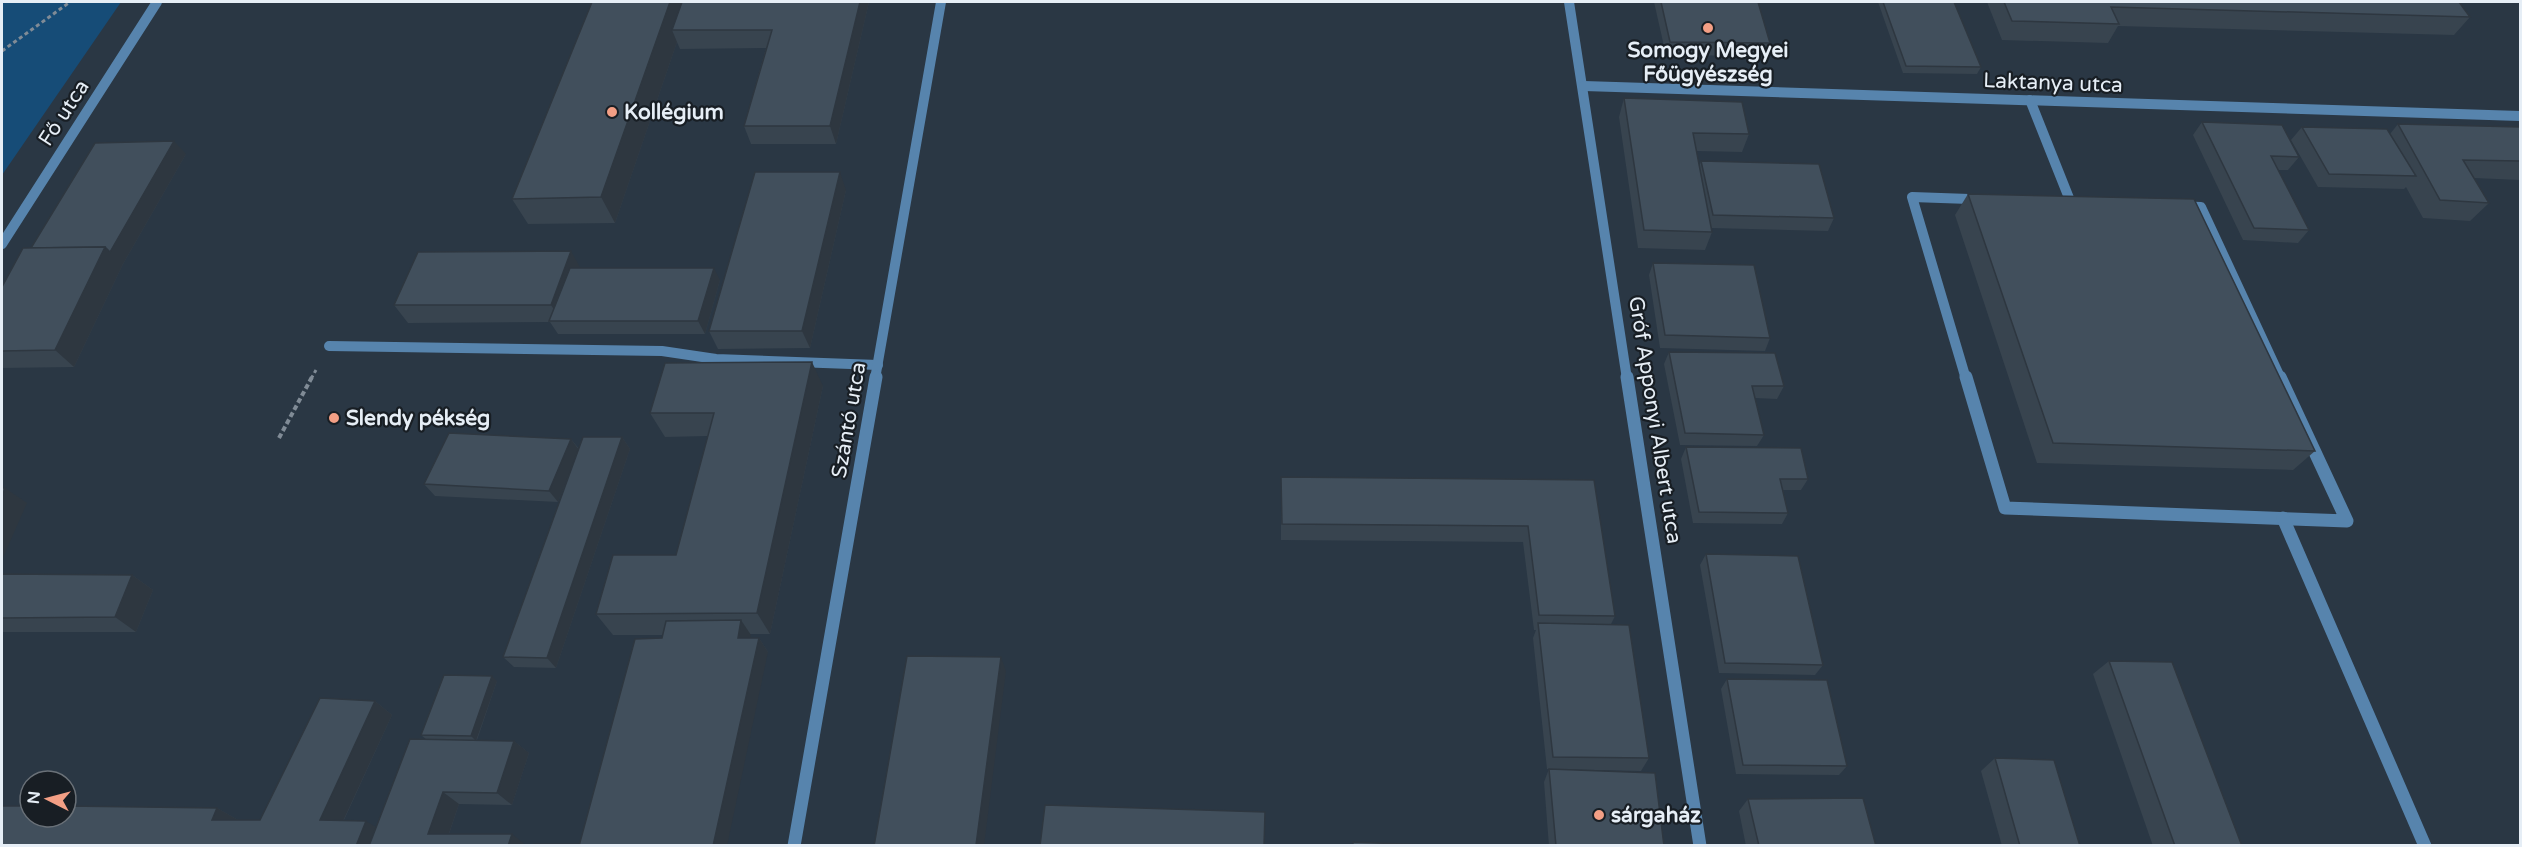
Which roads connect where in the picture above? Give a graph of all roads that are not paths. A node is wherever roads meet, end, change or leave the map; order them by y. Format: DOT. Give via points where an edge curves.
graph roads {
  1 [pos="157,2"];
  2 [pos="941,2"];
  3 [pos="1569,2"];
  4 [pos="1584,86"];
  5 [pos="2030,100"];
  6 [pos="2520,116"];
  7 [pos="2071,203"];
  8 [pos="2,242"];
  9 [pos="329,346"];
  10 [pos="878,364"];
  11 [pos="2283,518"];
  12 [pos="794,846"];
  13 [pos="1700,846"];
  14 [pos="2425,846"];
  1 -- 8 [label="street, Fő utca"];
  2 -- 10 [label="street, Szántó utca"];
  3 -- 4 [label="street, Gróf Apponyi Albert utca"];
  4 -- 5 [label="street, Laktanya utca"];
  4 -- 13 [label="street, Gróf Apponyi Albert utca"];
  5 -- 6 [label="street, Laktanya utca"];
  5 -- 7 [label="street"];
  7 -- 11 [label="street" via="2201,207 2347,521"];
  7 -- 11 [label="street" via="1912,197 2005,508"];
  9 -- 10 [label="street" via="662,351 716,359"];
  10 -- 12 [label="street, Szántó utca"];
  11 -- 14 [label="street"];
}
